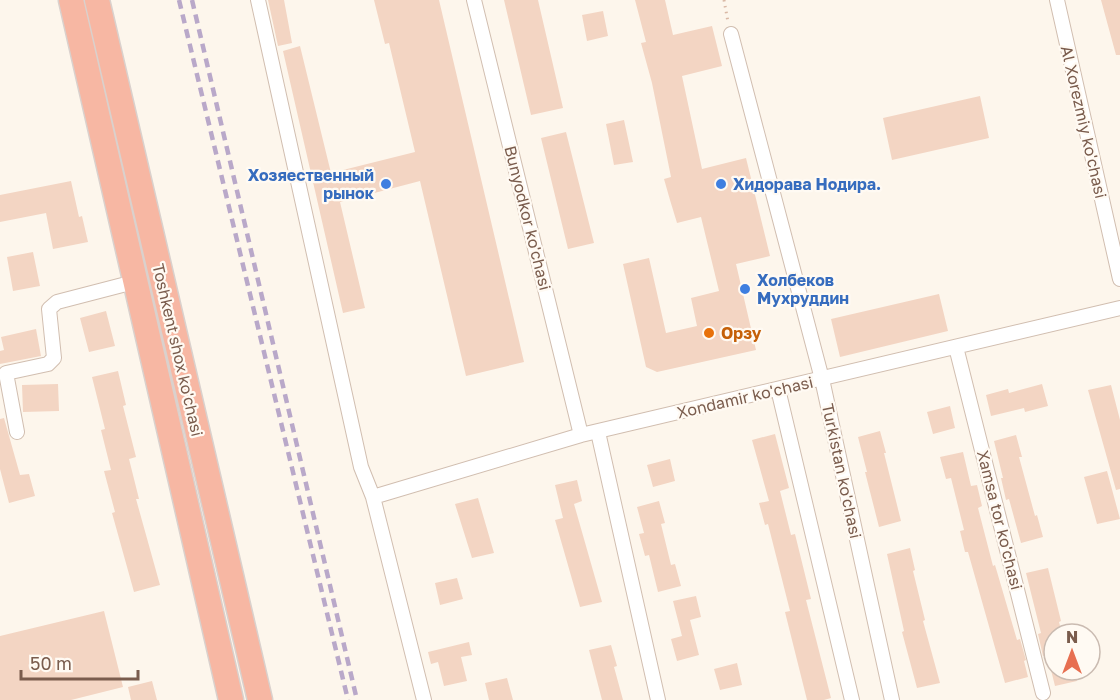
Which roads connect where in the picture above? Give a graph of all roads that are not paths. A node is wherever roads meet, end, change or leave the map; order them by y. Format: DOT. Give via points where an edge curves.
graph roads {
  1 [pos="71,0"];
  2 [pos="97,0"];
  3 [pos="258,0"];
  4 [pos="474,0"];
  5 [pos="1057,0"];
  6 [pos="730,34"];
  7 [pos="1120,279"];
  8 [pos="134,282"];
  9 [pos="1120,308"];
  10 [pos="956,347"];
  11 [pos="822,379"];
  12 [pos="778,389"];
  13 [pos="17,432"];
  14 [pos="598,432"];
  15 [pos="581,435"];
  16 [pos="373,497"];
  17 [pos="1043,693"];
  18 [pos="231,700"];
  19 [pos="260,700"];
  20 [pos="424,700"];
  21 [pos="658,700"];
  22 [pos="852,700"];
  23 [pos="892,700"];
  1 -- 8 [label="highway, Toshkent shox ko'chasi"];
  2 -- 19 [label="highway, Toshkent shox ko'chasi"];
  3 -- 16 [label="street" via="361,467"];
  4 -- 15 [label="street, Bunyodkor ko'chasi"];
  5 -- 7 [label="street, Al Xorezmiy ko'chasi"];
  6 -- 11 [label="street, Turkistan ko'chasi"];
  8 -- 13 [label="street" via="57,302 49,309 54,358 48,364 6,372"];
  8 -- 18 [label="highway, Toshkent shox ko'chasi"];
  9 -- 10 [label="street, Xondamir ko'chasi"];
  10 -- 11 [label="street, Xondamir ko'chasi"];
  10 -- 17 [label="street, Xamsa tor ko'chasi"];
  11 -- 12 [label="street, Xondamir ko'chasi"];
  11 -- 23 [label="street, Turkistan ko'chasi"];
  12 -- 14 [label="street, Xondamir ko'chasi"];
  12 -- 22 [label="street"];
  14 -- 15 [label="street, Xondamir ko'chasi"];
  14 -- 21 [label="street"];
  15 -- 16 [label="street, Xondamir ko'chasi"];
  16 -- 20 [label="street"];
}
